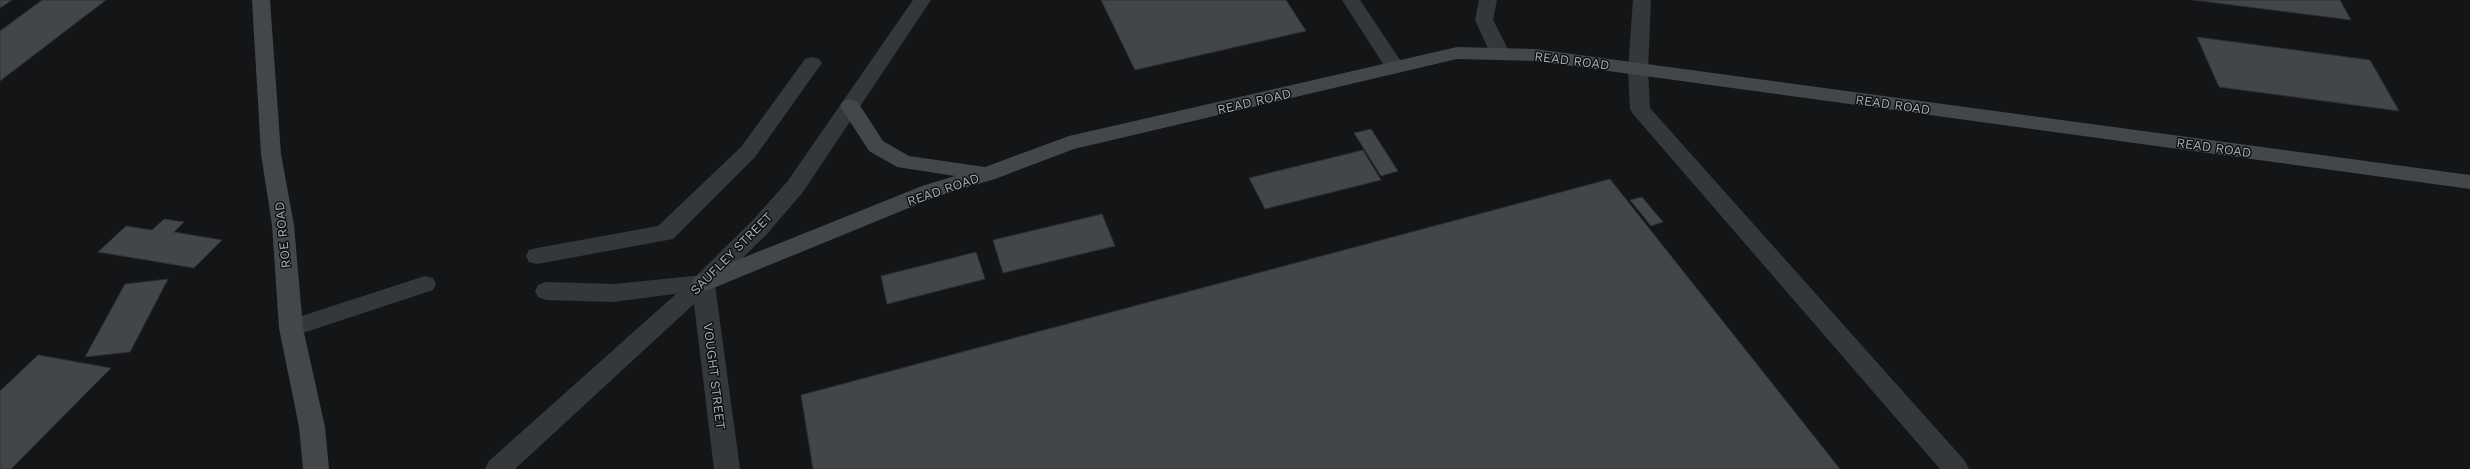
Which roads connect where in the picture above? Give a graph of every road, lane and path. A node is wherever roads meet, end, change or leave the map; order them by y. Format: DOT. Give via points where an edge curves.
graph roads {
  1 [pos="261,0"];
  2 [pos="922,0"];
  3 [pos="1351,0"];
  4 [pos="1488,0"];
  5 [pos="1642,0"];
  6 [pos="1500,53"];
  7 [pos="812,63"];
  8 [pos="1394,66"];
  9 [pos="1638,69"];
  10 [pos="850,106"];
  11 [pos="988,174"];
  12 [pos="2470,182"];
  13 [pos="537,256"];
  14 [pos="703,283"];
  15 [pos="425,284"];
  16 [pos="546,291"];
  17 [pos="291,328"];
  18 [pos="316,469"];
  19 [pos="498,469"];
  20 [pos="727,469"];
  21 [pos="1956,469"];
  1 -- 17 [label="street, ROE ROAD" via="271,154 283,225"];
  2 -- 10 [label="street, SAUFLEY STREET"];
  3 -- 8 [label="street"];
  4 -- 6 [label="street" via="1484,20"];
  5 -- 9 [label="street"];
  6 -- 8 [label="street, READ ROAD" via="1457,53"];
  6 -- 9 [label="street, READ ROAD"];
  7 -- 13 [label="street" via="748,152 665,232"];
  8 -- 11 [label="street, READ ROAD" via="1069,143"];
  9 -- 12 [label="street, READ ROAD"];
  9 -- 21 [label="street" via="1640,108"];
  10 -- 11 [label="street" via="876,146 904,162"];
  10 -- 14 [label="street, SAUFLEY STREET" via="795,187 759,228"];
  11 -- 14 [label="street, READ ROAD" via="930,191"];
  14 -- 16 [label="street" via="614,293"];
  14 -- 19 [label="street, SAUFLEY STREET"];
  14 -- 20 [label="street, VOUGHT STREET"];
  15 -- 17 [label="street"];
  17 -- 18 [label="street, ROE ROAD" via="312,427"];
}
